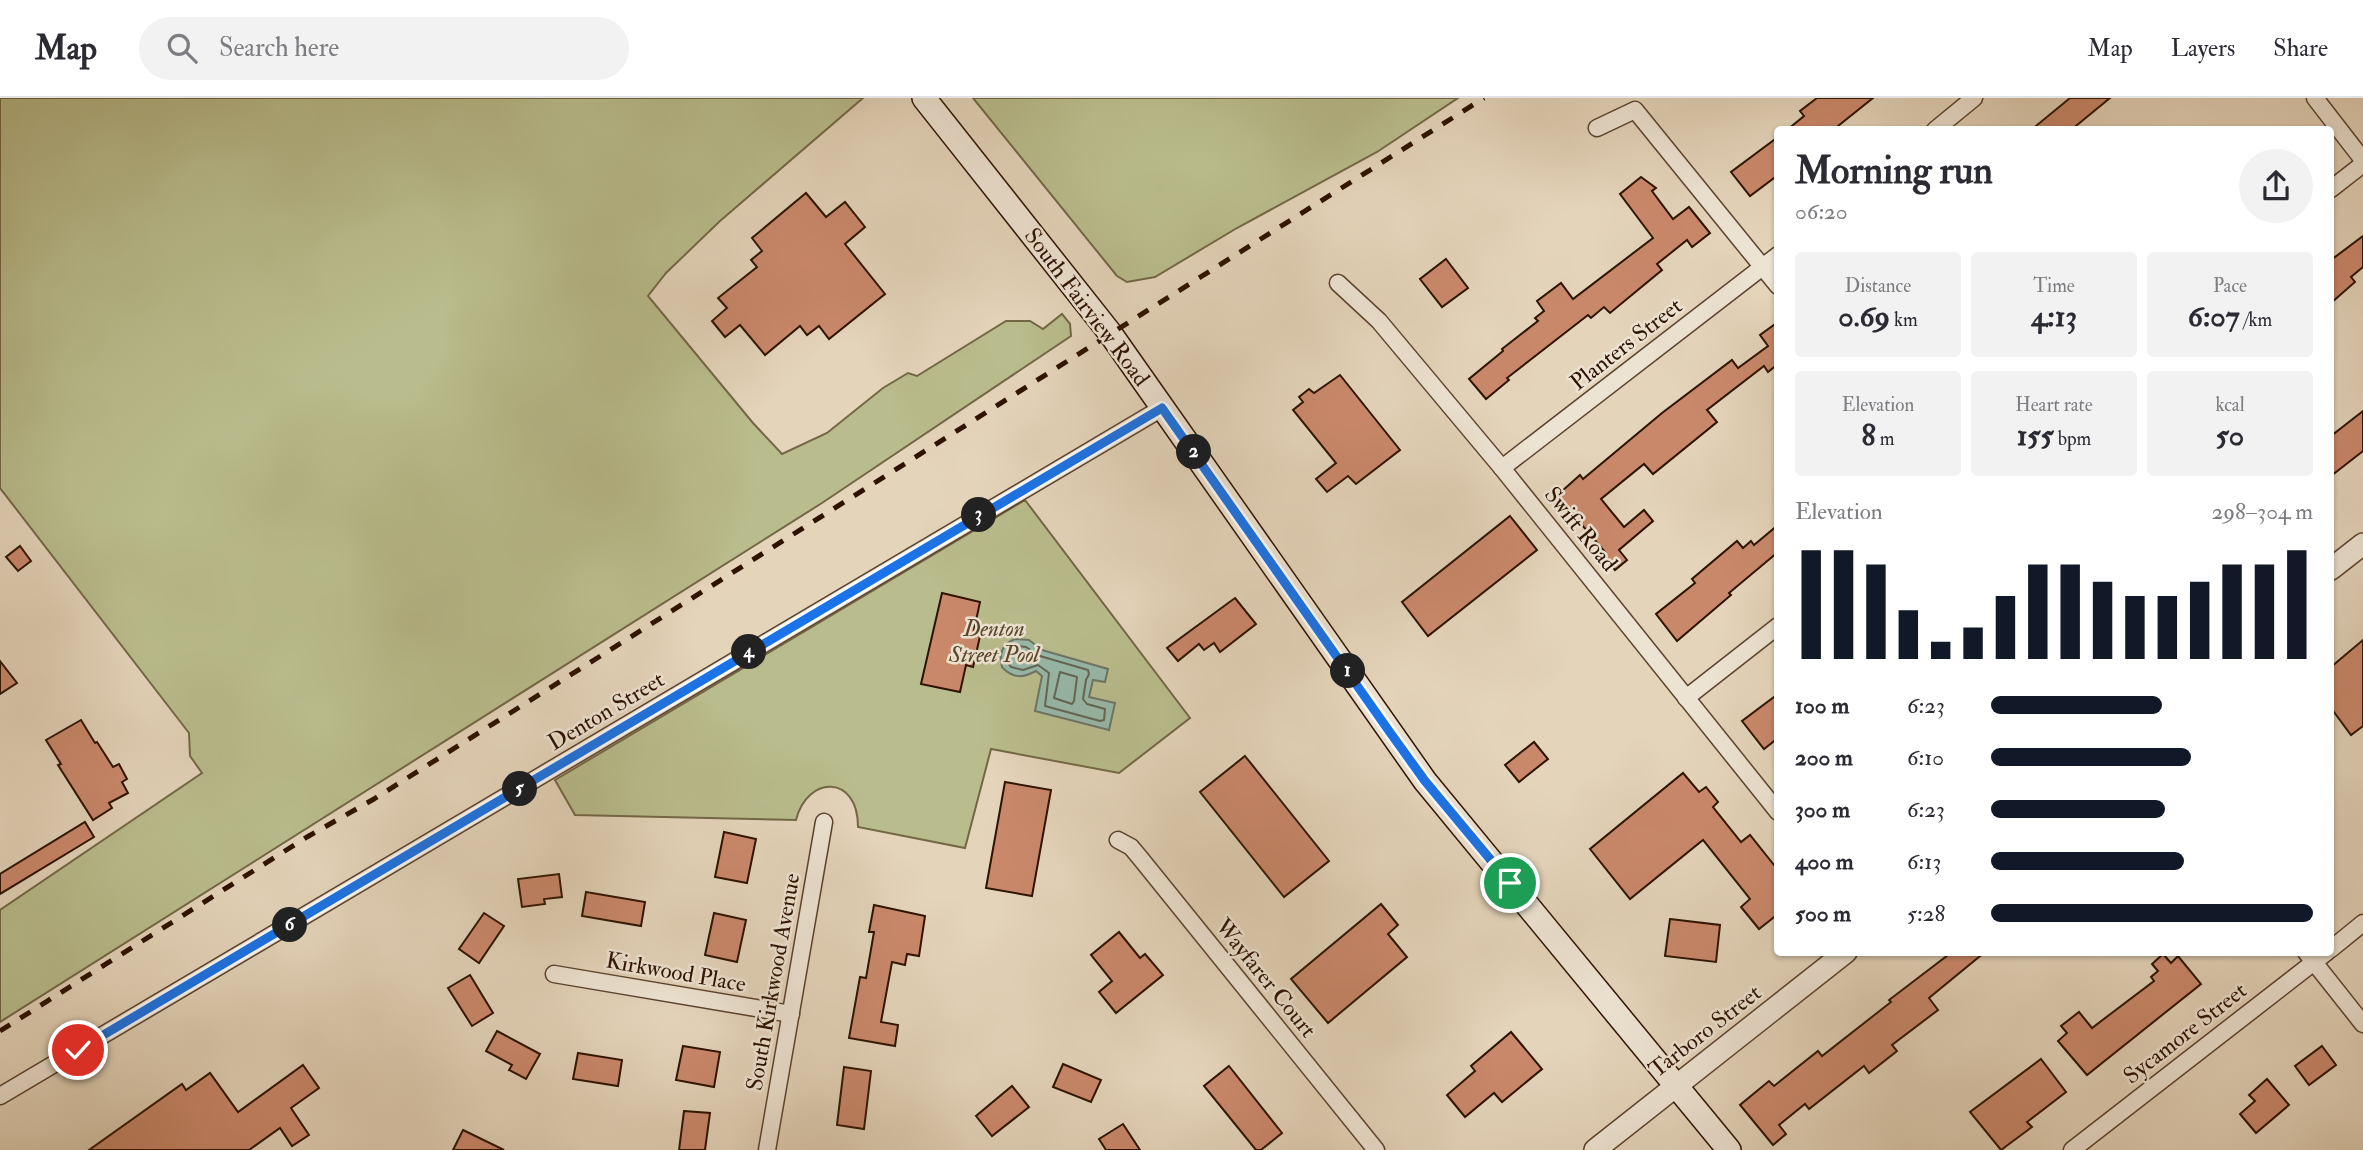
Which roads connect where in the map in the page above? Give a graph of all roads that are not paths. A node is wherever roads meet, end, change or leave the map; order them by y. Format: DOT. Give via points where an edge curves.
graph roads {
  1 [pos="924,98"];
  2 [pos="1974,98"];
  3 [pos="2315,98"];
  4 [pos="1940,126"];
  5 [pos="1597,128"];
  6 [pos="2363,162"];
  7 [pos="2334,186"];
  8 [pos="1774,259"];
  9 [pos="1763,268"];
  10 [pos="1774,281"];
  11 [pos="1338,284"];
  12 [pos="1162,408"];
  13 [pos="1503,468"];
  14 [pos="2363,544"];
  15 [pos="2334,567"];
  16 [pos="1774,629"];
  17 [pos="1686,698"];
  18 [pos="1774,807"];
  19 [pos="824,822"];
  20 [pos="1118,840"];
  21 [pos="2363,923"];
  22 [pos="2334,943"];
  23 [pos="1841,956"];
  24 [pos="2316,956"];
  25 [pos="2320,956"];
  26 [pos="554,974"];
  27 [pos="791,1014"];
  28 [pos="2363,1024"];
  29 [pos="1677,1086"];
  30 [pos="0,1096"];
  31 [pos="766,1150"];
  32 [pos="1376,1150"];
  33 [pos="1595,1150"];
  34 [pos="1729,1150"];
  35 [pos="2072,1150"];
  1 -- 12 [label="main road, South Fairview Road" via="1110,333"];
  2 -- 4 [label="street"];
  3 -- 6 [label="street"];
  5 -- 9 [label="street" via="1635,110"];
  6 -- 7 [label="street"];
  8 -- 9 [label="street, Planters Street"];
  9 -- 10 [label="street"];
  9 -- 13 [label="street, Planters Street"];
  11 -- 13 [label="street, Swift Road" via="1379,321"];
  12 -- 29 [label="main road, South Fairview Road" via="1425,781"];
  12 -- 30 [label="street, Denton Street"];
  13 -- 17 [label="street, Swift Road"];
  14 -- 15 [label="street"];
  16 -- 17 [label="street"];
  17 -- 18 [label="street, Swift Road"];
  19 -- 27 [label="street, South Kirkwood Avenue"];
  20 -- 32 [label="street, Wayfarer Court" via="1136,853"];
  21 -- 22 [label="street, Sycamore Street"];
  23 -- 29 [label="street, Tarboro Street"];
  24 -- 35 [label="street, Sycamore Street"];
  25 -- 28 [label="street"];
  26 -- 27 [label="street, Kirkwood Place"];
  27 -- 31 [label="street, South Kirkwood Avenue"];
  29 -- 33 [label="street, Tarboro Street"];
  29 -- 34 [label="main road, South Fairview Road"];
}
